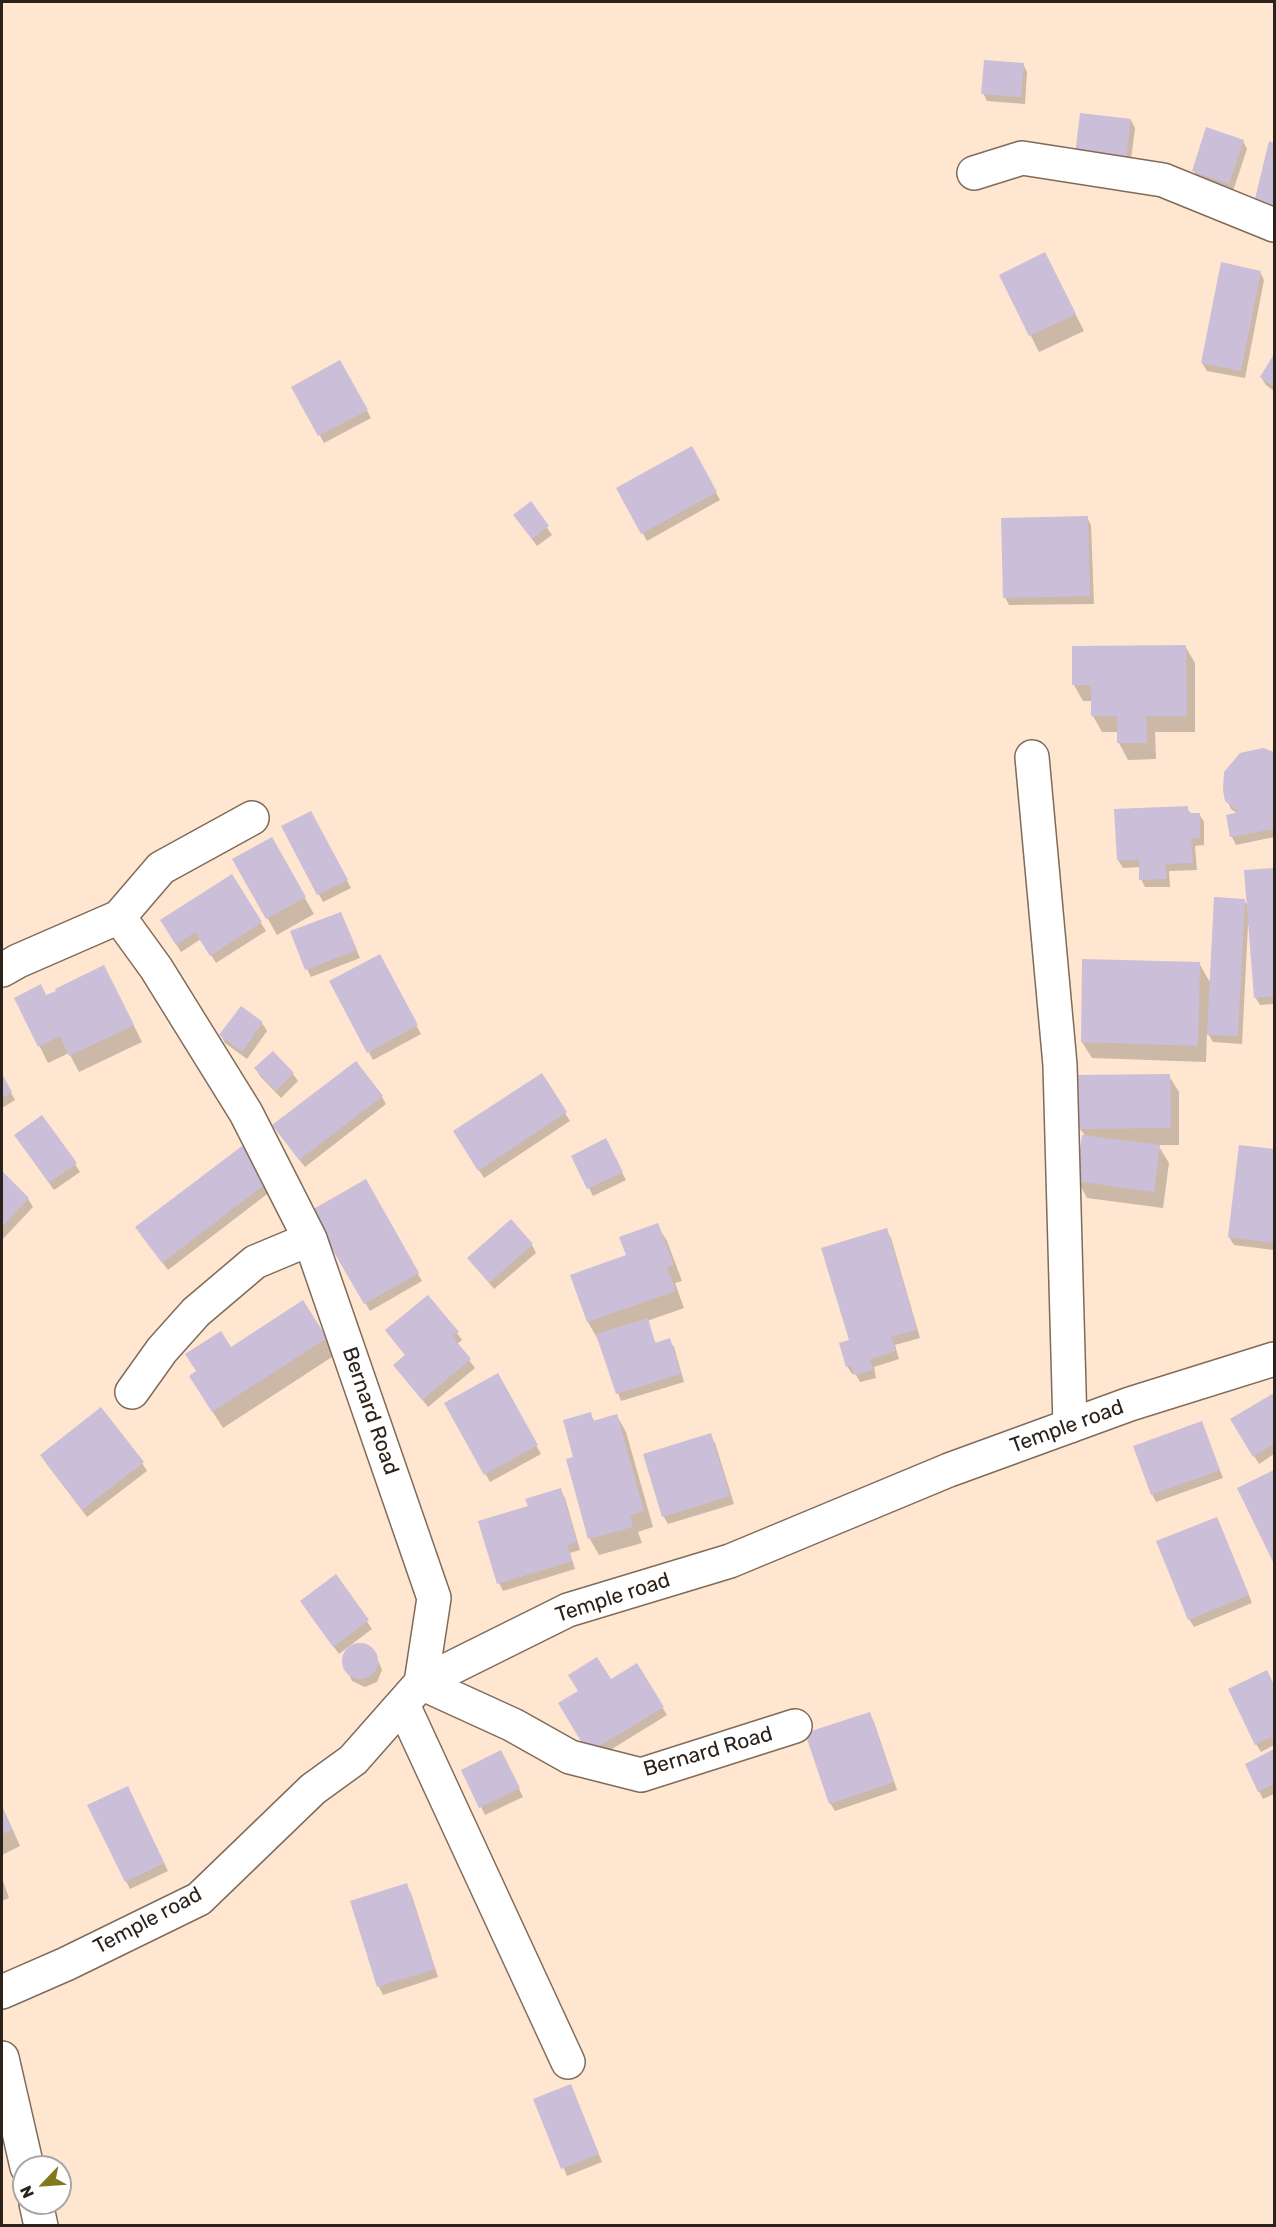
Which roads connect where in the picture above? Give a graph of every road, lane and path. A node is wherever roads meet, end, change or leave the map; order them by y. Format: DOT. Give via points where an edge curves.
graph roads {
  1 [pos="974,173"];
  2 [pos="1275,225"];
  3 [pos="1032,757"];
  4 [pos="252,818"];
  5 [pos="119,917"];
  6 [pos="2,970"];
  7 [pos="310,1239"];
  8 [pos="1275,1359"];
  9 [pos="132,1392"];
  10 [pos="1070,1426"];
  11 [pos="412,1694"];
  12 [pos="795,1726"];
  13 [pos="2,1992"];
  14 [pos="2,2058"];
  15 [pos="568,2062"];
  16 [pos="24,2155"];
  1 -- 2 [label="street" via="1022,158 1163,180"];
  3 -- 10 [label="street" via="1060,1065"];
  4 -- 5 [label="street" via="161,868"];
  5 -- 6 [label="street"];
  5 -- 7 [label="street, Bernard Road" via="156,968 246,1113"];
  7 -- 9 [label="street" via="255,1262 196,1312"];
  7 -- 11 [label="street, Bernard Road" via="434,1598"];
  8 -- 10 [label="street, Temple road"];
  10 -- 11 [label="street, Temple road" via="949,1470 730,1561 568,1610"];
  11 -- 12 [label="street, Bernard Road" via="513,1725 570,1757 641,1776"];
  11 -- 13 [label="street, Temple road" via="353,1760 313,1789 199,1899"];
  11 -- 15 [label="street"];
  14 -- 16 [label="street"];
}
